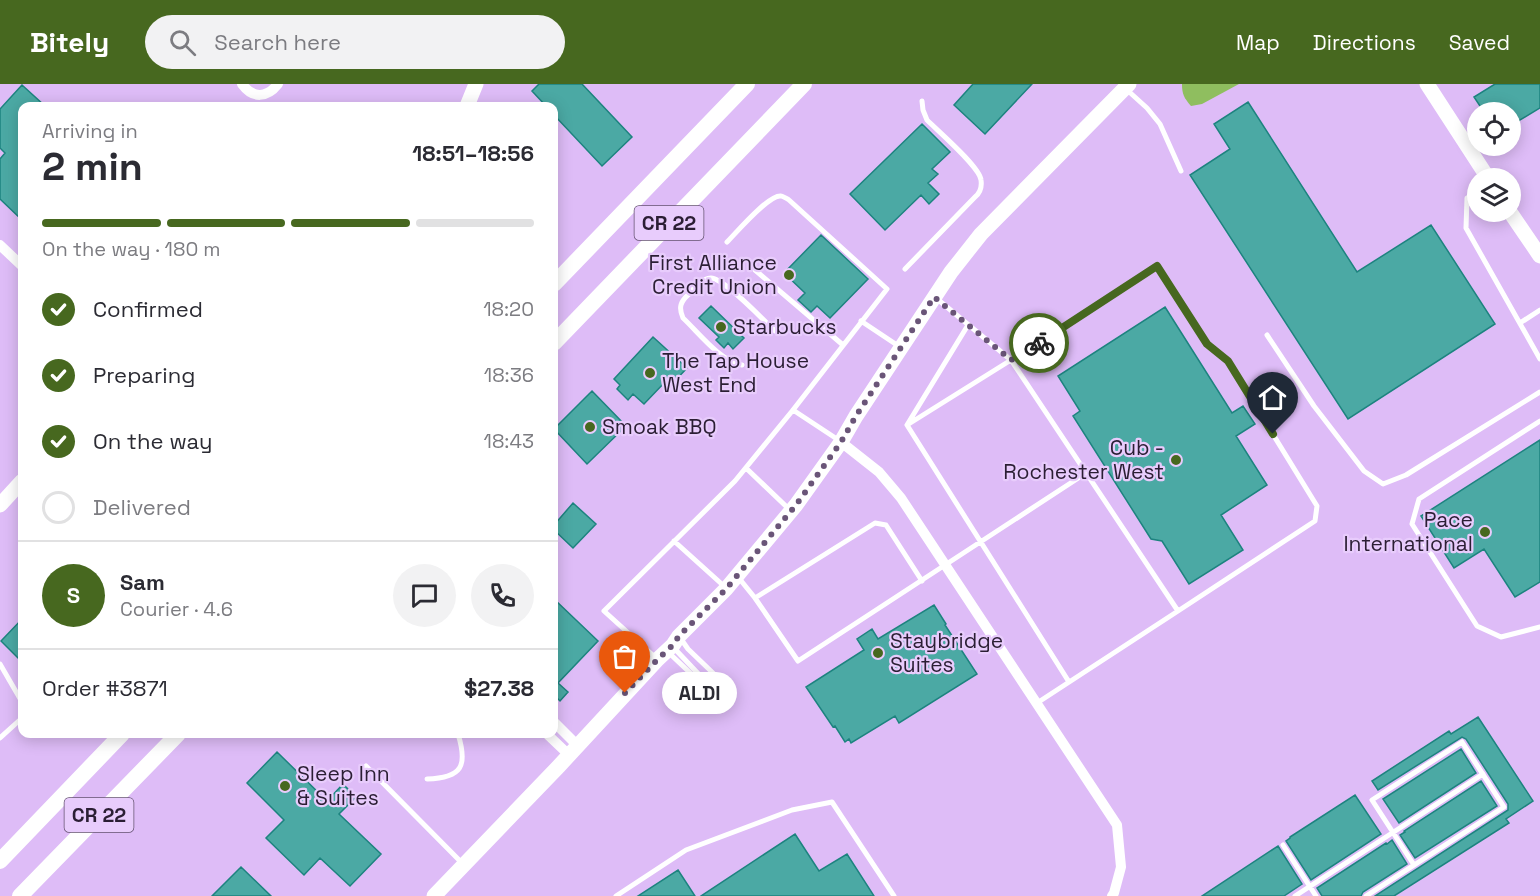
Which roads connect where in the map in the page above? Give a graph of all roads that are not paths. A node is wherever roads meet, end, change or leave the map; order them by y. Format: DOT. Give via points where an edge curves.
graph roads {
  1 [pos="242,84"];
  2 [pos="278,84"];
  3 [pos="476,84"];
  4 [pos="747,84"];
  5 [pos="804,84"];
  6 [pos="1124,85"];
  7 [pos="1431,85"];
  8 [pos="922,101"];
  9 [pos="468,102"];
  10 [pos="1482,168"];
  11 [pos="1180,171"];
  12 [pos="1467,198"];
  13 [pos="1517,222"];
  14 [pos="728,242"];
  15 [pos="0,245"];
  16 [pos="1540,256"];
  17 [pos="18,262"];
  18 [pos="905,268"];
  19 [pos="755,270"];
  20 [pos="558,280"];
  21 [pos="934,297"];
  22 [pos="1540,310"];
  23 [pos="861,321"];
  24 [pos="1520,323"];
  25 [pos="969,325"];
  26 [pos="775,331"];
  27 [pos="1267,334"];
  28 [pos="558,339"];
  29 [pos="843,345"];
  30 [pos="901,348"];
  31 [pos="1540,358"];
  32 [pos="1011,360"];
  33 [pos="742,365"];
  34 [pos="1540,392"];
  35 [pos="794,410"];
  36 [pos="1540,421"];
  37 [pos="907,424"];
  38 [pos="841,442"];
  39 [pos="746,468"];
  40 [pos="1086,473"];
  41 [pos="18,485"];
  42 [pos="0,505"];
  43 [pos="791,511"];
  44 [pos="674,541"];
  45 [pos="981,542"];
  46 [pos="945,566"];
  47 [pos="737,575"];
  48 [pos="921,581"];
  49 [pos="726,589"];
  50 [pos="755,598"];
  51 [pos="1178,612"];
  52 [pos="1540,627"];
  53 [pos="669,648"];
  54 [pos="0,664"];
  55 [pos="714,675"];
  56 [pos="1069,682"];
  57 [pos="705,684"];
  58 [pos="18,695"];
  59 [pos="1036,703"];
  60 [pos="18,722"];
  61 [pos="558,728"];
  62 [pos="0,738"];
  63 [pos="118,738"];
  64 [pos="174,738"];
  65 [pos="459,738"];
  66 [pos="553,738"];
  67 [pos="572,750"];
  68 [pos="366,765"];
  69 [pos="1483,774"];
  70 [pos="427,779"];
  71 [pos="1393,832"];
  72 [pos="1283,845"];
  73 [pos="0,861"];
  74 [pos="464,865"];
  75 [pos="1414,865"];
  76 [pos="1310,886"];
  77 [pos="20,896"];
  78 [pos="434,896"];
  79 [pos="616,896"];
  80 [pos="894,896"];
  81 [pos="1112,896"];
  82 [pos="1295,896"];
  83 [pos="1316,896"];
  84 [pos="1366,896"];
  1 -- 2 [label="street" via="256,95 271,92"];
  3 -- 9 [label="street"];
  4 -- 20 [label="main road, CR 22"];
  5 -- 28 [label="main road, CR 22"];
  6 -- 11 [label="lane" via="1160,124"];
  6 -- 21 [label="street" via="981,234"];
  7 -- 10 [label="street"];
  8 -- 18 [label="lane" via="927,120 976,168 982,182 980,192"];
  12 -- 24 [label="lane" via="1466,228"];
  13 -- 16 [label="street"];
  14 -- 23 [label="lane" via="773,197 789,200 887,289"];
  15 -- 17 [label="street"];
  19 -- 29 [label="lane"];
  21 -- 25 [label="lane"];
  21 -- 30 [label="street"];
  22 -- 24 [label="lane"];
  23 -- 29 [label="lane"];
  23 -- 30 [label="lane"];
  24 -- 31 [label="lane"];
  25 -- 32 [label="lane"];
  25 -- 37 [label="lane"];
  26 -- 33 [label="lane" via="718,280 699,283 682,301 683,318 723,356"];
  27 -- 34 [label="lane" via="1314,406 1364,471 1383,484 1406,475"];
  29 -- 35 [label="lane"];
  30 -- 38 [label="street"];
  32 -- 37 [label="lane"];
  32 -- 40 [label="lane"];
  32 -- 51 [label="lane" via="1157,266 1207,344 1228,361 1317,506 1315,521"];
  35 -- 38 [label="lane"];
  35 -- 39 [label="lane"];
  36 -- 52 [label="lane" via="1419,499 1412,524 1477,626 1501,637"];
  37 -- 45 [label="lane"];
  38 -- 43 [label="street"];
  38 -- 46 [label="street" via="889,483"];
  39 -- 43 [label="lane"];
  39 -- 44 [label="lane"];
  40 -- 45 [label="lane"];
  40 -- 51 [label="lane"];
  41 -- 42 [label="street"];
  43 -- 47 [label="street"];
  44 -- 49 [label="lane"];
  44 -- 53 [label="lane" via="604,611"];
  45 -- 46 [label="lane"];
  45 -- 56 [label="lane"];
  46 -- 48 [label="lane"];
  46 -- 59 [label="street"];
  47 -- 49 [label="street"];
  47 -- 50 [label="lane"];
  48 -- 50 [label="lane" via="886,525 875,523"];
  48 -- 50 [label="lane" via="798,661"];
  49 -- 53 [label="street"];
  51 -- 56 [label="lane"];
  53 -- 55 [label="lane" via="688,649"];
  53 -- 57 [label="lane"];
  53 -- 67 [label="street"];
  54 -- 58 [label="lane"];
  56 -- 59 [label="lane"];
  59 -- 81 [label="street" via="1117,825 1121,867"];
  60 -- 62 [label="lane"];
  61 -- 67 [label="street"];
  63 -- 73 [label="main road, CR 22"];
  64 -- 77 [label="main road, CR 22"];
  65 -- 70 [label="lane" via="463,760 458,770 450,776"];
  66 -- 67 [label="street"];
  67 -- 74 [label="street"];
  68 -- 74 [label="lane"];
  69 -- 71 [label="lane"];
  69 -- 71 [label="lane" via="1462,742 1372,800"];
  69 -- 75 [label="lane" via="1504,807"];
  71 -- 75 [label="lane"];
  71 -- 76 [label="lane"];
  72 -- 76 [label="lane"];
  74 -- 78 [label="street"];
  75 -- 84 [label="lane"];
  76 -- 82 [label="lane"];
  76 -- 83 [label="lane"];
  79 -- 80 [label="lane" via="686,850 792,810 832,802"];
}
